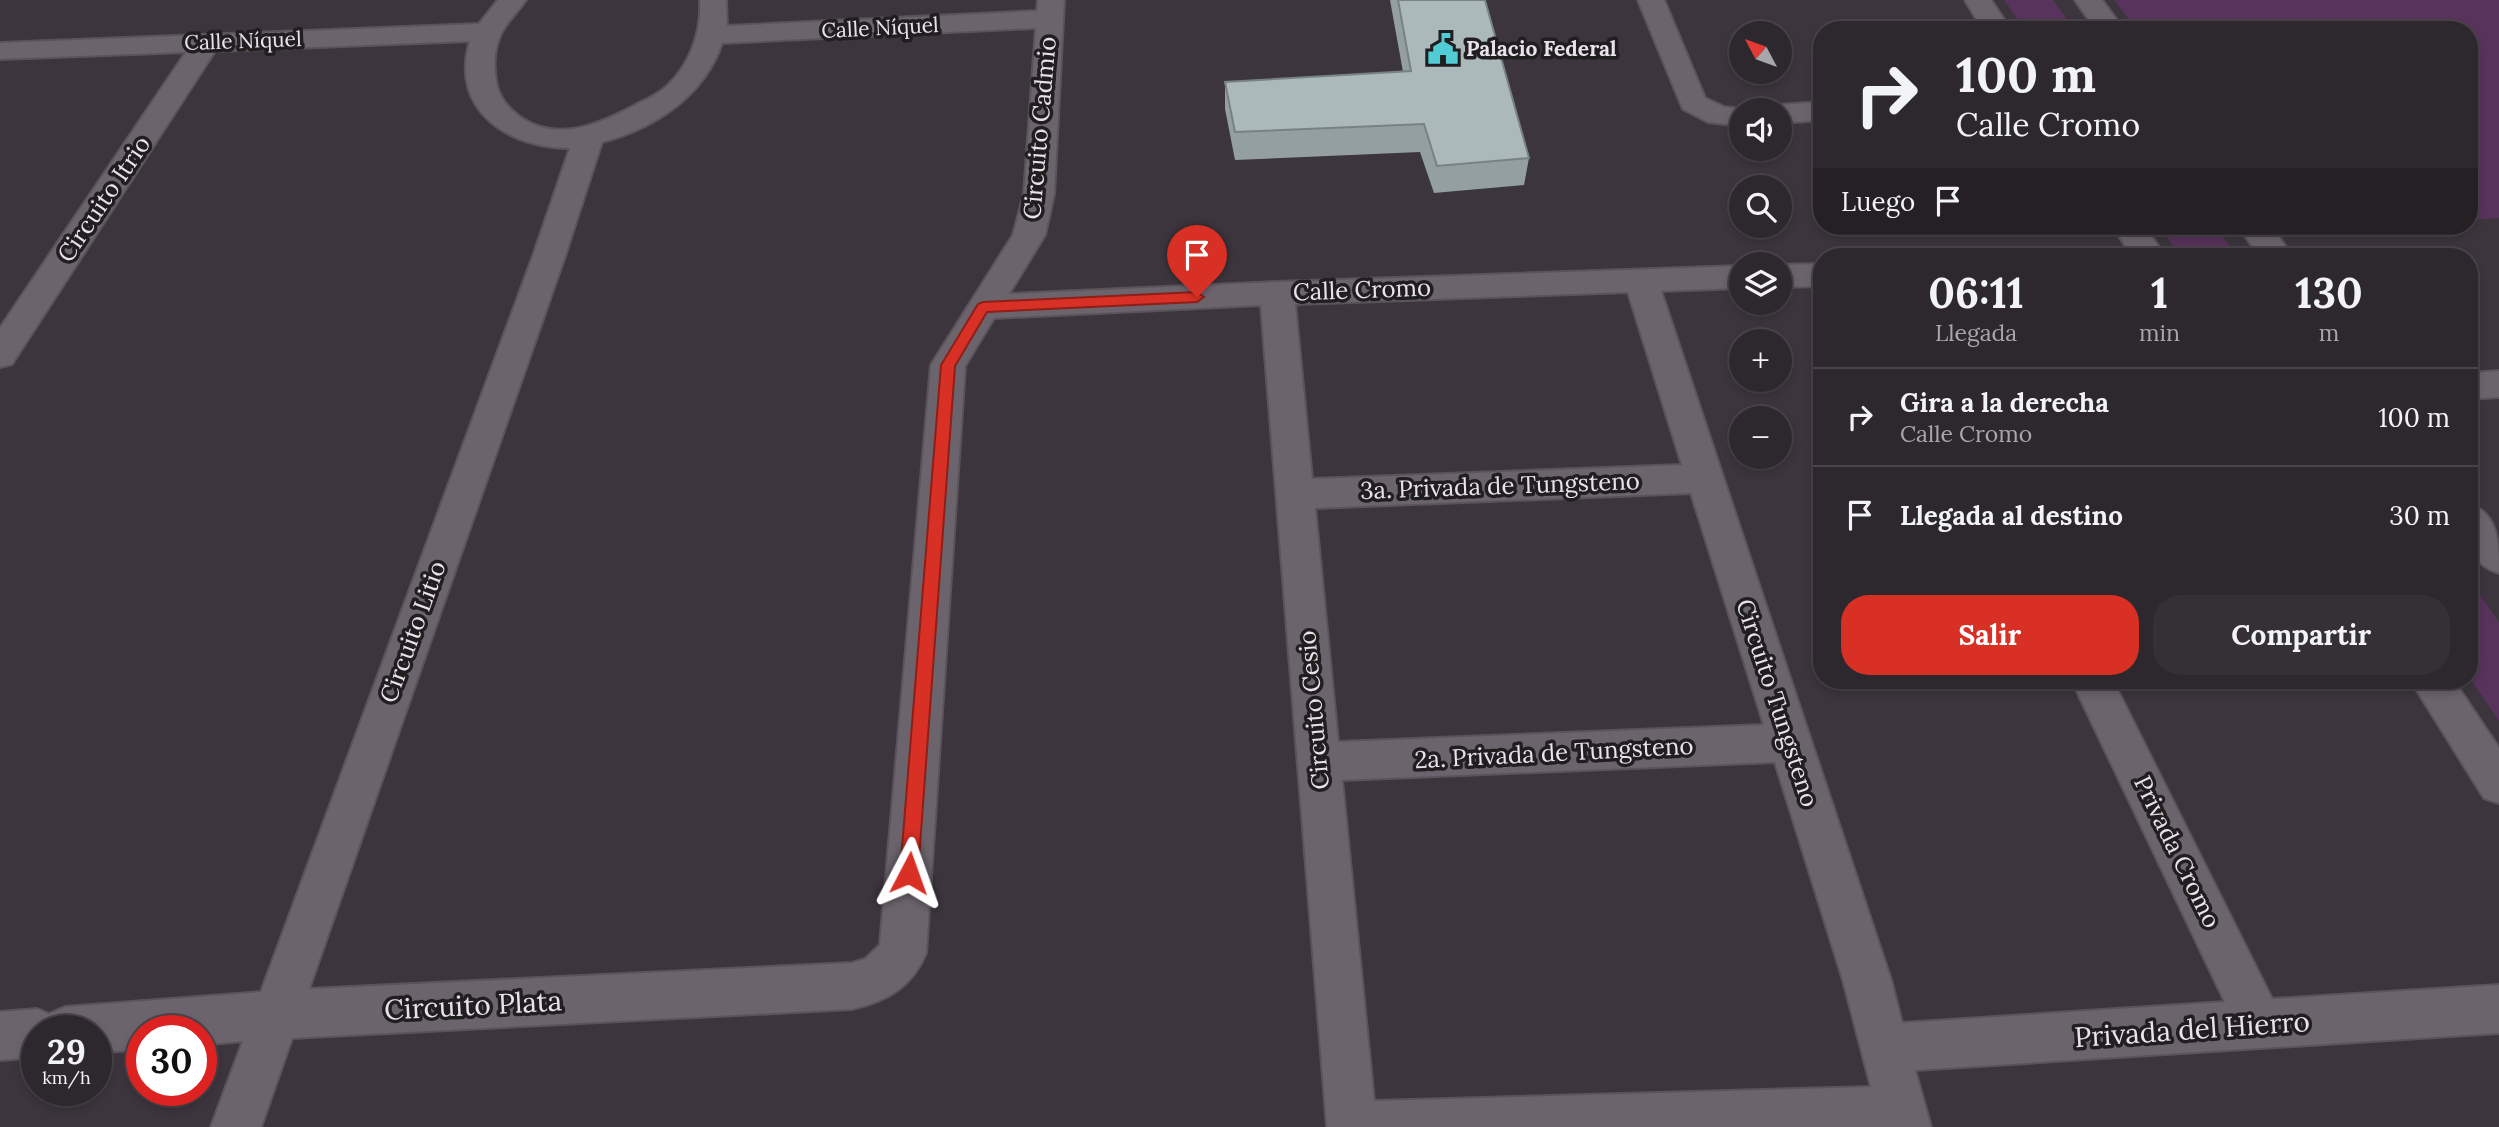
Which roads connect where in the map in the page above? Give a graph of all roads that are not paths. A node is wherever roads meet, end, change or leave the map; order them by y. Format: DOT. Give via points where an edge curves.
graph roads {
  1 [pos="513,0"];
  2 [pos="713,0"];
  3 [pos="1651,0"];
  4 [pos="1978,0"];
  5 [pos="2088,0"];
  6 [pos="1050,10"];
  7 [pos="1991,21"];
  8 [pos="2103,21"];
  9 [pos="486,32"];
  10 [pos="711,35"];
  11 [pos="207,43"];
  12 [pos="0,51"];
  13 [pos="1813,112"];
  14 [pos="1792,113"];
  15 [pos="1729,116"];
  16 [pos="589,136"];
  17 [pos="1813,275"];
  18 [pos="1792,276"];
  19 [pos="1729,277"];
  20 [pos="1641,281"];
  21 [pos="1277,293"];
  22 [pos="983,307"];
  23 [pos="0,355"];
  24 [pos="2499,384"];
  25 [pos="2478,385"];
  26 [pos="1705,478"];
  27 [pos="1295,494"];
  28 [pos="2478,530"];
  29 [pos="2499,558"];
  30 [pos="2096,689"];
  31 [pos="2436,689"];
  32 [pos="1790,743"];
  33 [pos="1319,762"];
  34 [pos="2499,784"];
  35 [pos="881,978"];
  36 [pos="2499,1009"];
  37 [pos="275,1015"];
  38 [pos="2258,1025"];
  39 [pos="112,1027"];
  40 [pos="21,1034"];
  41 [pos="0,1036"];
  42 [pos="1885,1048"];
  43 [pos="1904,1119"];
  44 [pos="236,1127"];
  45 [pos="1352,1127"];
  1 -- 9 [label="street"];
  2 -- 10 [label="street" via="716,16"];
  3 -- 15 [label="street" via="1693,103"];
  4 -- 7 [label="street"];
  5 -- 8 [label="street"];
  6 -- 10 [label="street, Calle Níquel"];
  6 -- 22 [label="street, Circuito Cadmio" via="1039,194 1029,235"];
  9 -- 11 [label="street, Calle Níquel"];
  9 -- 16 [label="street" via="479,57 482,90 496,114 533,136"];
  10 -- 16 [label="street" via="702,59 677,93 636,117"];
  11 -- 12 [label="street, Calle Níquel"];
  11 -- 23 [label="street, Circuito Itrio"];
  13 -- 14 [label="street"];
  16 -- 37 [label="street, Circuito Litio"];
  17 -- 18 [label="street"];
  19 -- 20 [label="street, Calle Cromo"];
  20 -- 21 [label="street, Calle Cromo"];
  20 -- 26 [label="street, Circuito Tungsteno"];
  21 -- 22 [label="street, Calle Cromo"];
  21 -- 27 [label="street, Circuito Cesio"];
  22 -- 35 [label="street, Circuito Cadmio" via="948,365 902,953"];
  24 -- 25 [label="street"];
  26 -- 27 [label="street, 3a. Privada de Tungsteno"];
  26 -- 32 [label="street, Circuito Tungsteno"];
  27 -- 33 [label="street, Circuito Cesio"];
  28 -- 29 [label="street"];
  30 -- 38 [label="street, Privada Cromo"];
  31 -- 34 [label="street"];
  32 -- 33 [label="street, 2a. Privada de Tungsteno"];
  32 -- 42 [label="street, Circuito Tungsteno"];
  33 -- 45 [label="street, Circuito Cesio"];
  35 -- 37 [label="street, Circuito Plata" via="852,986"];
  36 -- 38 [label="street, Privada del Hierro"];
  37 -- 39 [label="street, Circuito Plata"];
  37 -- 44 [label="street, Circuito Litio"];
  38 -- 42 [label="street, Privada del Hierro"];
  40 -- 41 [label="street"];
  42 -- 43 [label="street, Circuito Tungsteno"];
  43 -- 45 [label="street"];
}
